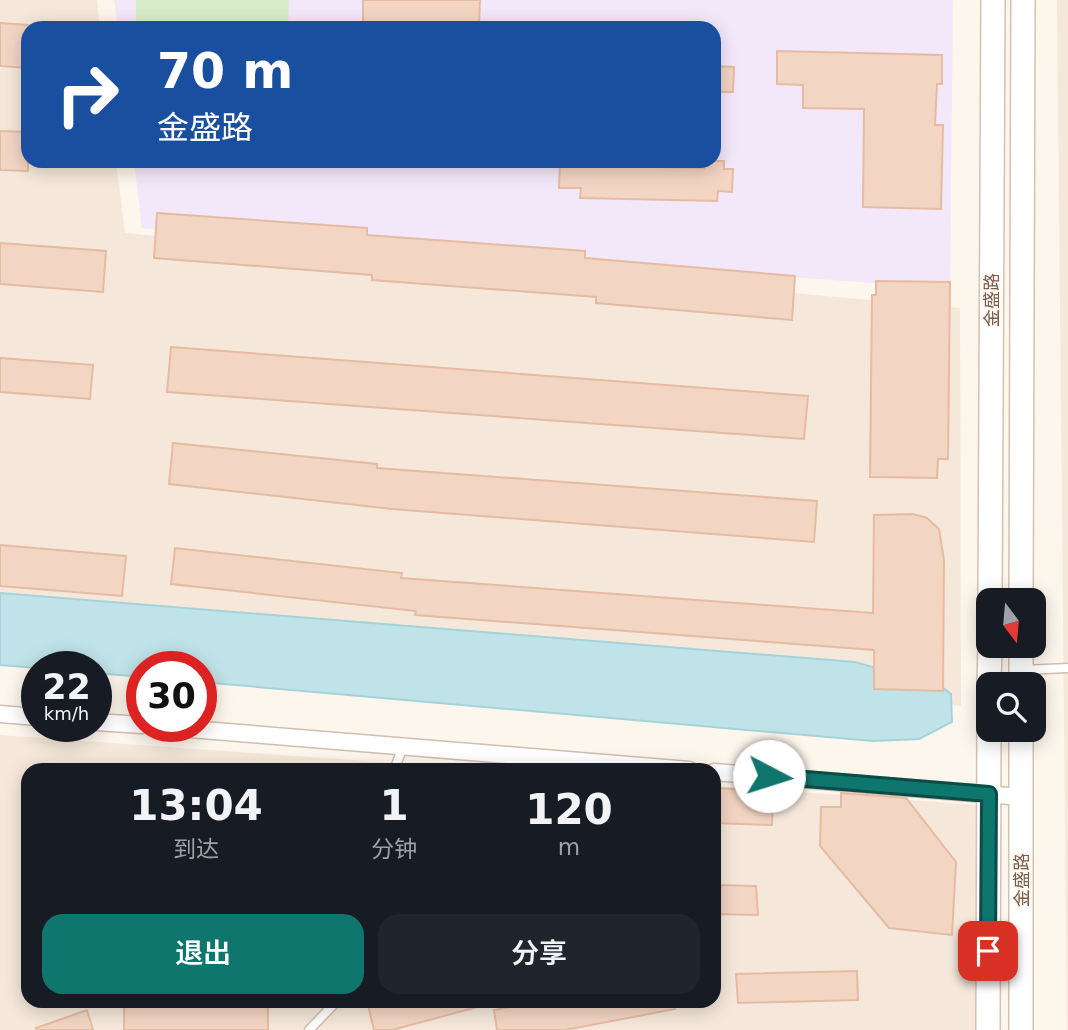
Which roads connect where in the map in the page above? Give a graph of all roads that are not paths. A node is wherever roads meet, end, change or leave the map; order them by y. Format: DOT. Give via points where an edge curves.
graph roads {
  1 [pos="993,0"];
  2 [pos="1023,0"];
  3 [pos="990,588"];
  4 [pos="1021,588"];
  5 [pos="1068,668"];
  6 [pos="1046,672"];
  7 [pos="0,714"];
  8 [pos="21,716"];
  9 [pos="217,731"];
  10 [pos="989,742"];
  11 [pos="1021,742"];
  12 [pos="403,747"];
  13 [pos="397,763"];
  14 [pos="602,763"];
  15 [pos="721,773"];
  16 [pos="989,794"];
  17 [pos="1020,797"];
  18 [pos="330,1008"];
  19 [pos="309,1030"];
  20 [pos="988,1030"];
  21 [pos="1021,1030"];
  1 -- 3 [label="street, 金盛路"];
  2 -- 4 [label="street, 金盛路"];
  5 -- 6 [label="lane"];
  7 -- 8 [label="street"];
  9 -- 12 [label="street"];
  10 -- 16 [label="street, 金盛路"];
  11 -- 17 [label="street, 金盛路"];
  12 -- 13 [label="lane"];
  12 -- 14 [label="street"];
  15 -- 16 [label="street"];
  16 -- 17 [label="street"];
  16 -- 20 [label="street, 金盛路"];
  17 -- 21 [label="street, 金盛路"];
  18 -- 19 [label="lane"];
}
